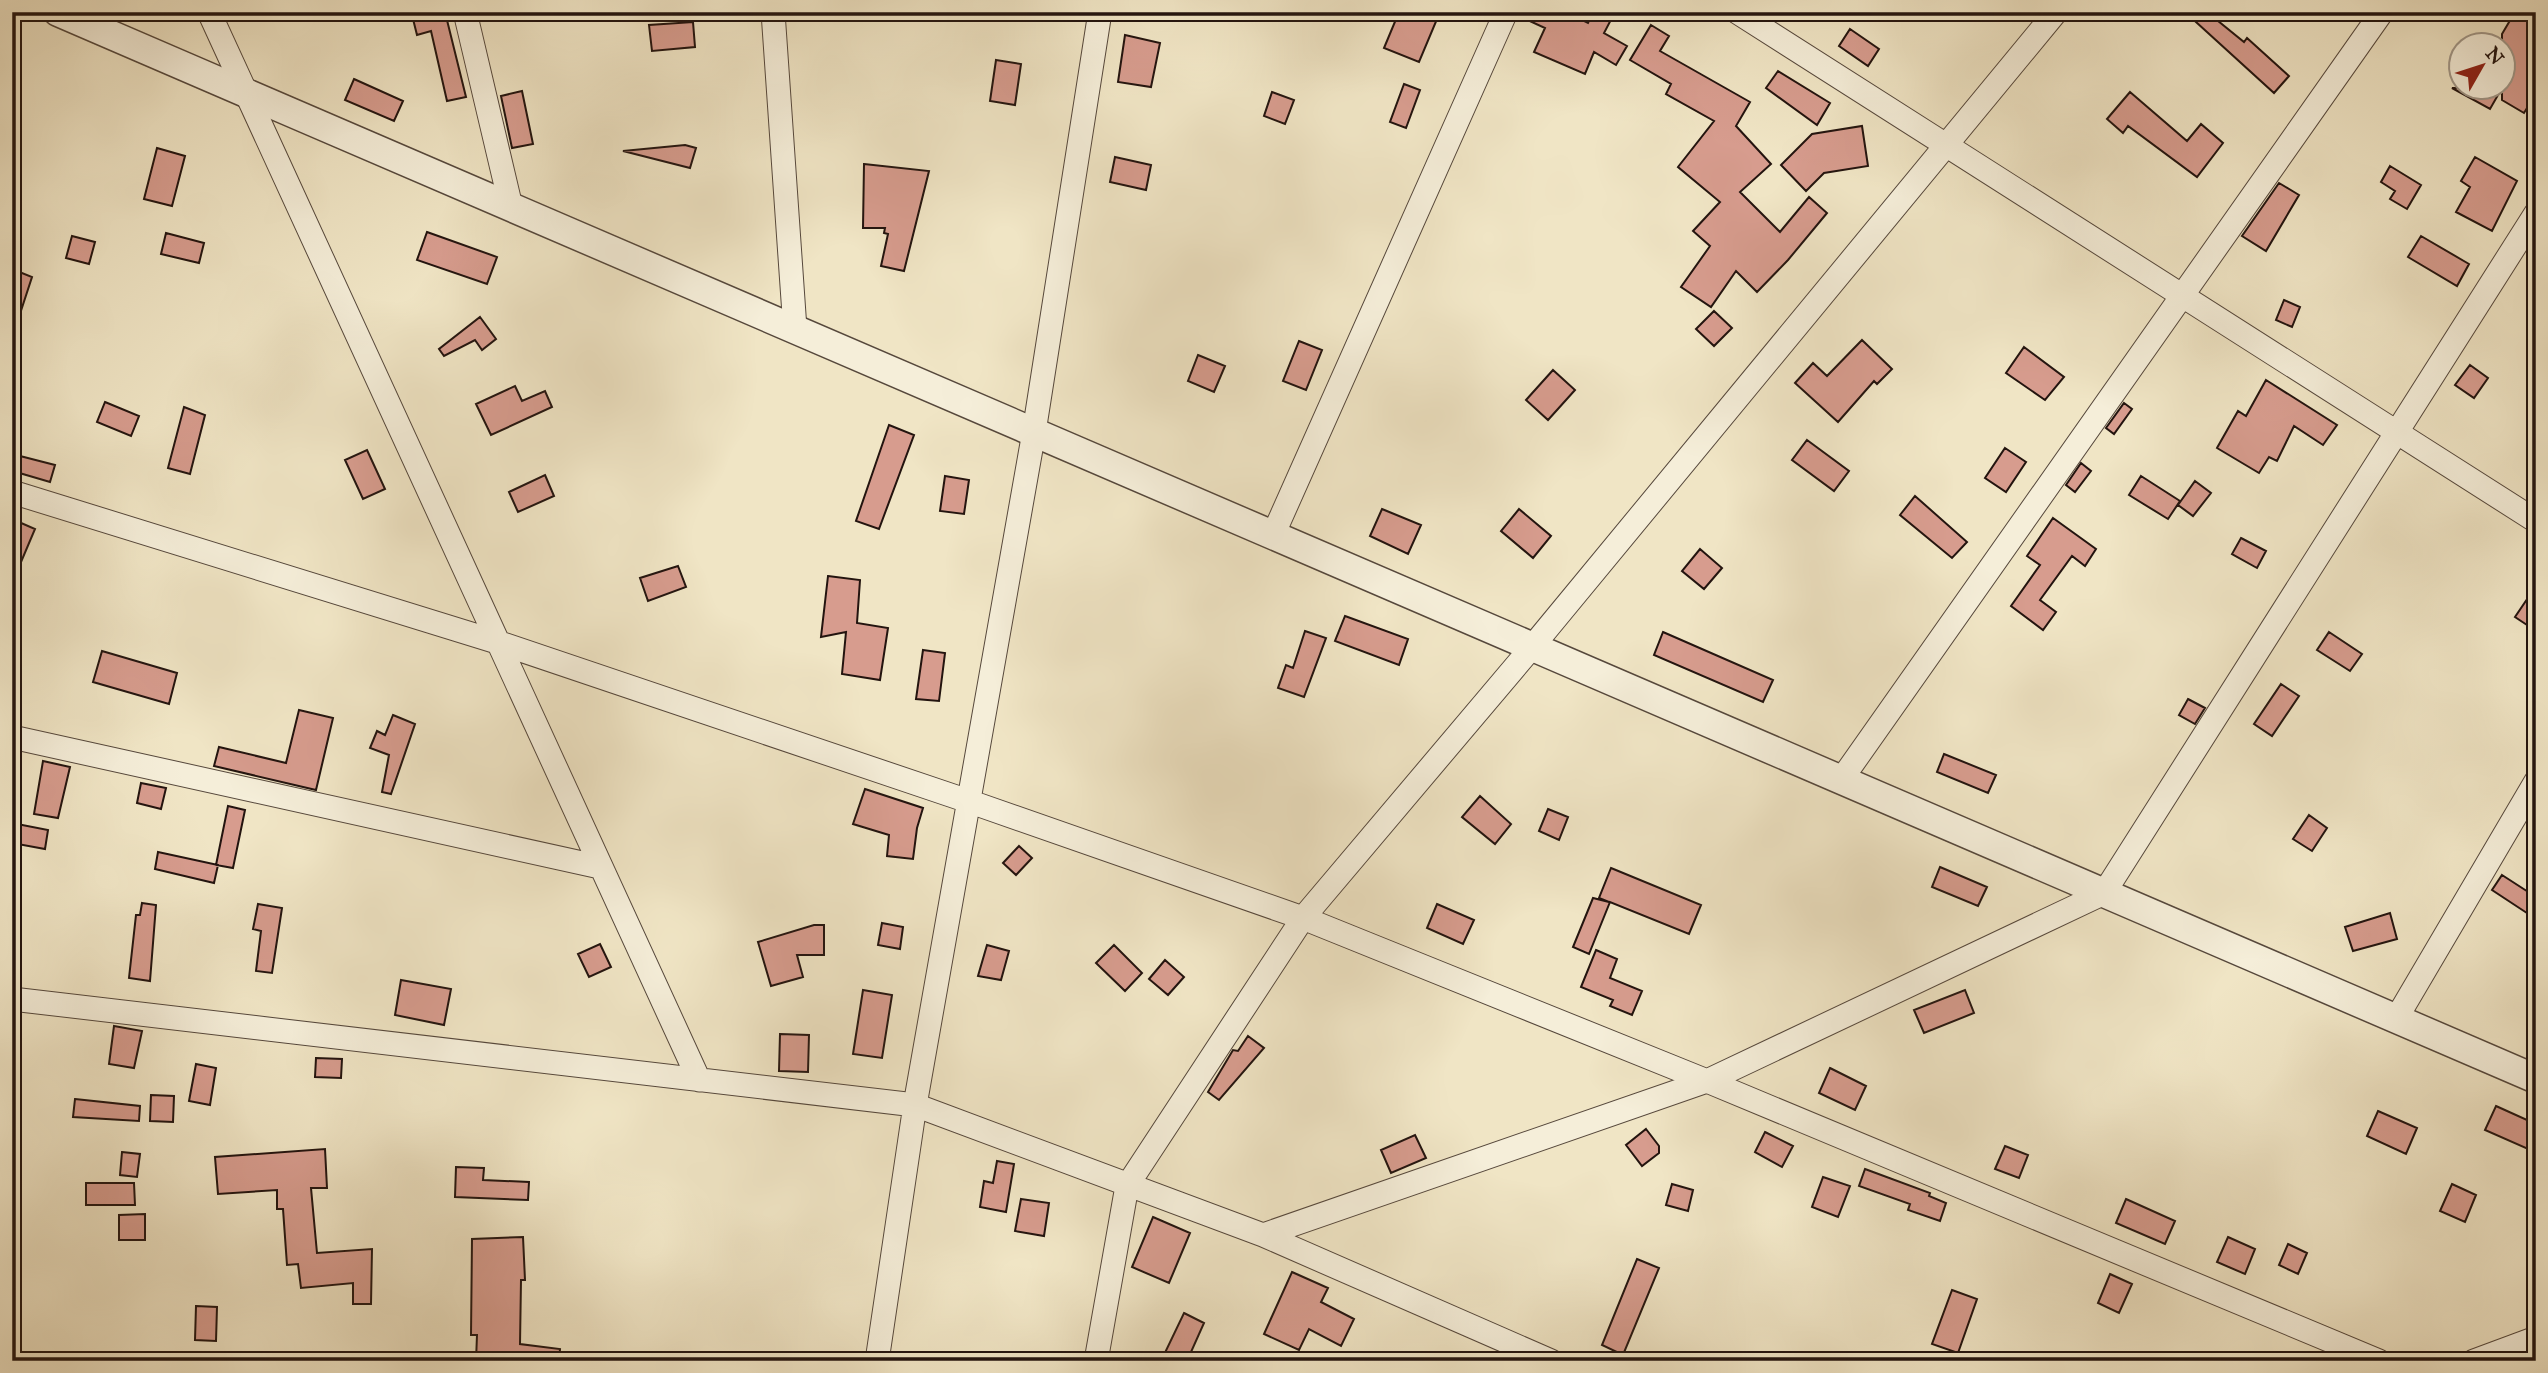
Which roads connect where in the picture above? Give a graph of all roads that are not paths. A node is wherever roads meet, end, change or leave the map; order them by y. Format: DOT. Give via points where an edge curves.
graph roads {
  1 [pos="58,12"];
  2 [pos="209,12"];
  3 [pos="465,12"];
  4 [pos="773,12"];
  5 [pos="1100,12"];
  6 [pos="1506,12"];
  7 [pos="1737,12"];
  8 [pos="2056,12"];
  9 [pos="2382,12"];
  10 [pos="248,94"];
  11 [pos="1947,146"];
  12 [pos="511,207"];
  13 [pos="2536,214"];
  14 [pos="2183,297"];
  15 [pos="795,330"];
  16 [pos="1034,432"];
  17 [pos="2397,433"];
  18 [pos="12,492"];
  19 [pos="2536,521"];
  20 [pos="1273,535"];
  21 [pos="497,642"];
  22 [pos="1532,647"];
  23 [pos="12,737"];
  24 [pos="1841,780"];
  25 [pos="2536,781"];
  26 [pos="968,801"];
  27 [pos="600,867"];
  28 [pos="2104,893"];
  29 [pos="1303,918"];
  30 [pos="12,999"];
  31 [pos="2396,1019"];
  32 [pos="2536,1079"];
  33 [pos="699,1080"];
  34 [pos="1707,1081"];
  35 [pos="915,1105"];
  36 [pos="1127,1186"];
  37 [pos="1263,1235"];
  38 [pos="2536,1338"];
  39 [pos="877,1361"];
  40 [pos="1096,1361"];
  41 [pos="1550,1361"];
  42 [pos="2379,1361"];
  43 [pos="2474,1361"];
  1 -- 10 [label="street"];
  2 -- 10 [label="street"];
  3 -- 12 [label="street"];
  4 -- 15 [label="street"];
  5 -- 16 [label="street"];
  6 -- 20 [label="street"];
  7 -- 11 [label="street"];
  8 -- 11 [label="street"];
  9 -- 14 [label="street"];
  10 -- 12 [label="street"];
  10 -- 21 [label="street"];
  11 -- 14 [label="street"];
  11 -- 22 [label="street"];
  12 -- 15 [label="street"];
  13 -- 17 [label="street"];
  14 -- 17 [label="street"];
  14 -- 24 [label="street"];
  15 -- 16 [label="street"];
  16 -- 20 [label="street"];
  16 -- 26 [label="street"];
  17 -- 19 [label="street"];
  17 -- 28 [label="street"];
  18 -- 21 [label="street"];
  20 -- 22 [label="street"];
  21 -- 26 [label="street"];
  21 -- 27 [label="street"];
  22 -- 24 [label="street"];
  22 -- 29 [label="street"];
  23 -- 27 [label="street"];
  24 -- 28 [label="street"];
  25 -- 31 [label="street"];
  26 -- 29 [label="street"];
  26 -- 35 [label="street"];
  27 -- 33 [label="street"];
  28 -- 31 [label="street"];
  28 -- 34 [label="street"];
  29 -- 34 [label="street"];
  29 -- 36 [label="street"];
  30 -- 33 [label="street"];
  31 -- 32 [label="street"];
  33 -- 35 [label="street"];
  34 -- 37 [label="street"];
  34 -- 42 [label="street"];
  35 -- 36 [label="street"];
  35 -- 39 [label="street"];
  36 -- 37 [label="street"];
  36 -- 40 [label="street"];
  37 -- 41 [label="street"];
  38 -- 43 [label="street"];
}
